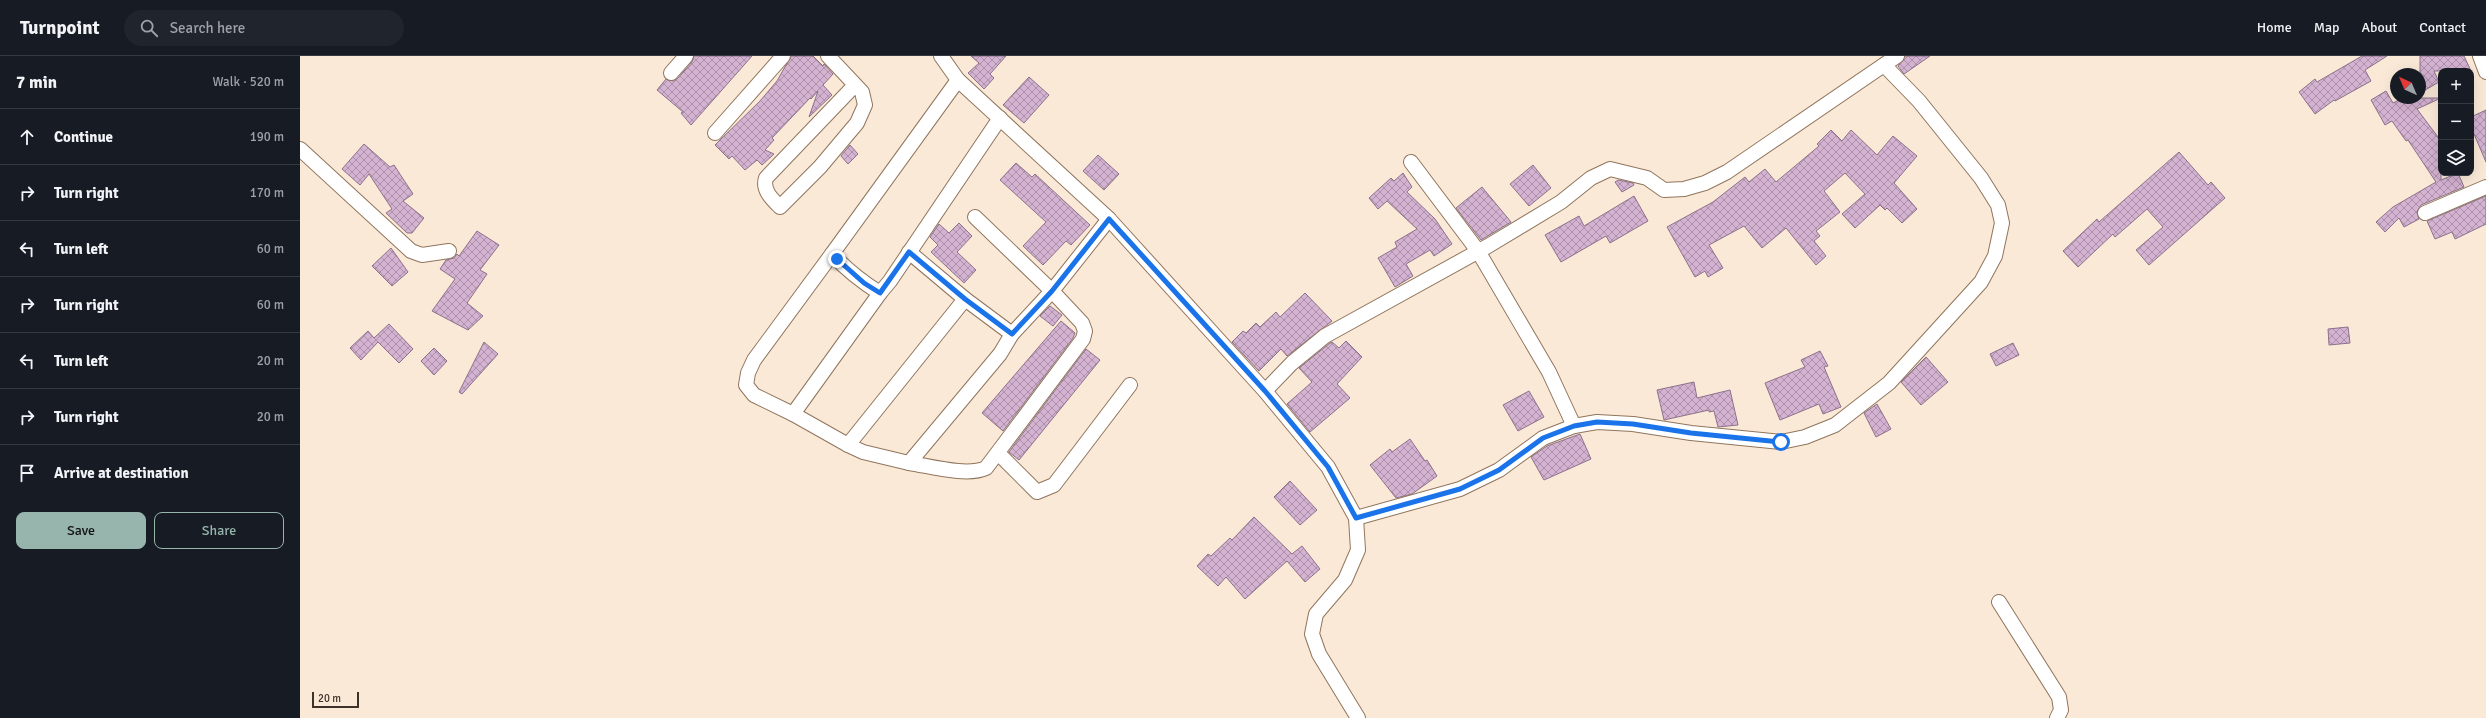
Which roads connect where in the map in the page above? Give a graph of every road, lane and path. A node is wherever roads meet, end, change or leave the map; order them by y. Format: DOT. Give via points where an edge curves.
graph roads {
  1 [pos="686,56"];
  2 [pos="783,56"];
  3 [pos="828,56"];
  4 [pos="941,56"];
  5 [pos="1897,56"];
  6 [pos="2480,56"];
  7 [pos="1886,61"];
  8 [pos="2486,72"];
  9 [pos="671,73"];
  10 [pos="958,80"];
  11 [pos="855,85"];
  12 [pos="1000,118"];
  13 [pos="715,133"];
  14 [pos="300,149"];
  15 [pos="1411,162"];
  16 [pos="2486,187"];
  17 [pos="2426,213"];
  18 [pos="975,217"];
  19 [pos="1109,219"];
  20 [pos="450,251"];
  21 [pos="1478,251"];
  22 [pos="909,252"];
  23 [pos="832,254"];
  24 [pos="1052,291"];
  25 [pos="880,293"];
  26 [pos="965,299"];
  27 [pos="1012,334"];
  28 [pos="1130,385"];
  29 [pos="1265,391"];
  30 [pos="793,414"];
  31 [pos="1574,426"];
  32 [pos="848,445"];
  33 [pos="998,453"];
  34 [pos="909,463"];
  35 [pos="1356,518"];
  36 [pos="1999,602"];
  37 [pos="1358,718"];
  38 [pos="2057,718"];
  1 -- 9 [label="street"];
  2 -- 13 [label="street"];
  3 -- 11 [label="street"];
  4 -- 10 [label="street"];
  5 -- 7 [label="street"];
  6 -- 8 [label="street"];
  7 -- 21 [label="street" via="1727,172 1705,184 1664,190 1647,178 1610,169 1591,178 1561,202"];
  7 -- 31 [label="street" via="1981,178 1998,205 2002,223 1995,256 1981,282 1889,383 1835,425 1805,437 1781,442 1633,424 1597,422"];
  10 -- 12 [label="street"];
  10 -- 23 [label="street"];
  11 -- 11 [label="street" via="766,178 769,196 780,207 820,167 857,124 866,101"];
  12 -- 19 [label="street"];
  12 -- 22 [label="street"];
  14 -- 20 [label="street" via="411,251 422,255"];
  15 -- 21 [label="street"];
  16 -- 17 [label="street"];
  18 -- 24 [label="street"];
  19 -- 24 [label="street"];
  19 -- 29 [label="street"];
  21 -- 29 [label="street" via="1325,336 1292,363"];
  21 -- 31 [label="street" via="1549,372"];
  22 -- 25 [label="street"];
  22 -- 26 [label="street"];
  23 -- 25 [label="street" via="864,283"];
  23 -- 30 [label="street" via="754,360 748,373 746,385 754,395"];
  24 -- 27 [label="street"];
  24 -- 33 [label="street" via="1082,323 1085,331 1083,339"];
  25 -- 30 [label="street"];
  26 -- 27 [label="street"];
  26 -- 32 [label="street"];
  27 -- 34 [label="street" via="1000,354"];
  28 -- 33 [label="street" via="1054,485 1044,491 1037,492 1030,487"];
  29 -- 35 [label="street" via="1328,467"];
  30 -- 32 [label="street"];
  31 -- 35 [label="street" via="1543,438 1499,470 1460,489"];
  32 -- 34 [label="street" via="863,452"];
  33 -- 34 [label="street" via="986,468 978,472"];
  35 -- 37 [label="street" via="1358,550 1348,576 1316,614 1312,634 1319,654"];
  36 -- 38 [label="street" via="2059,697 2061,710"];
}
